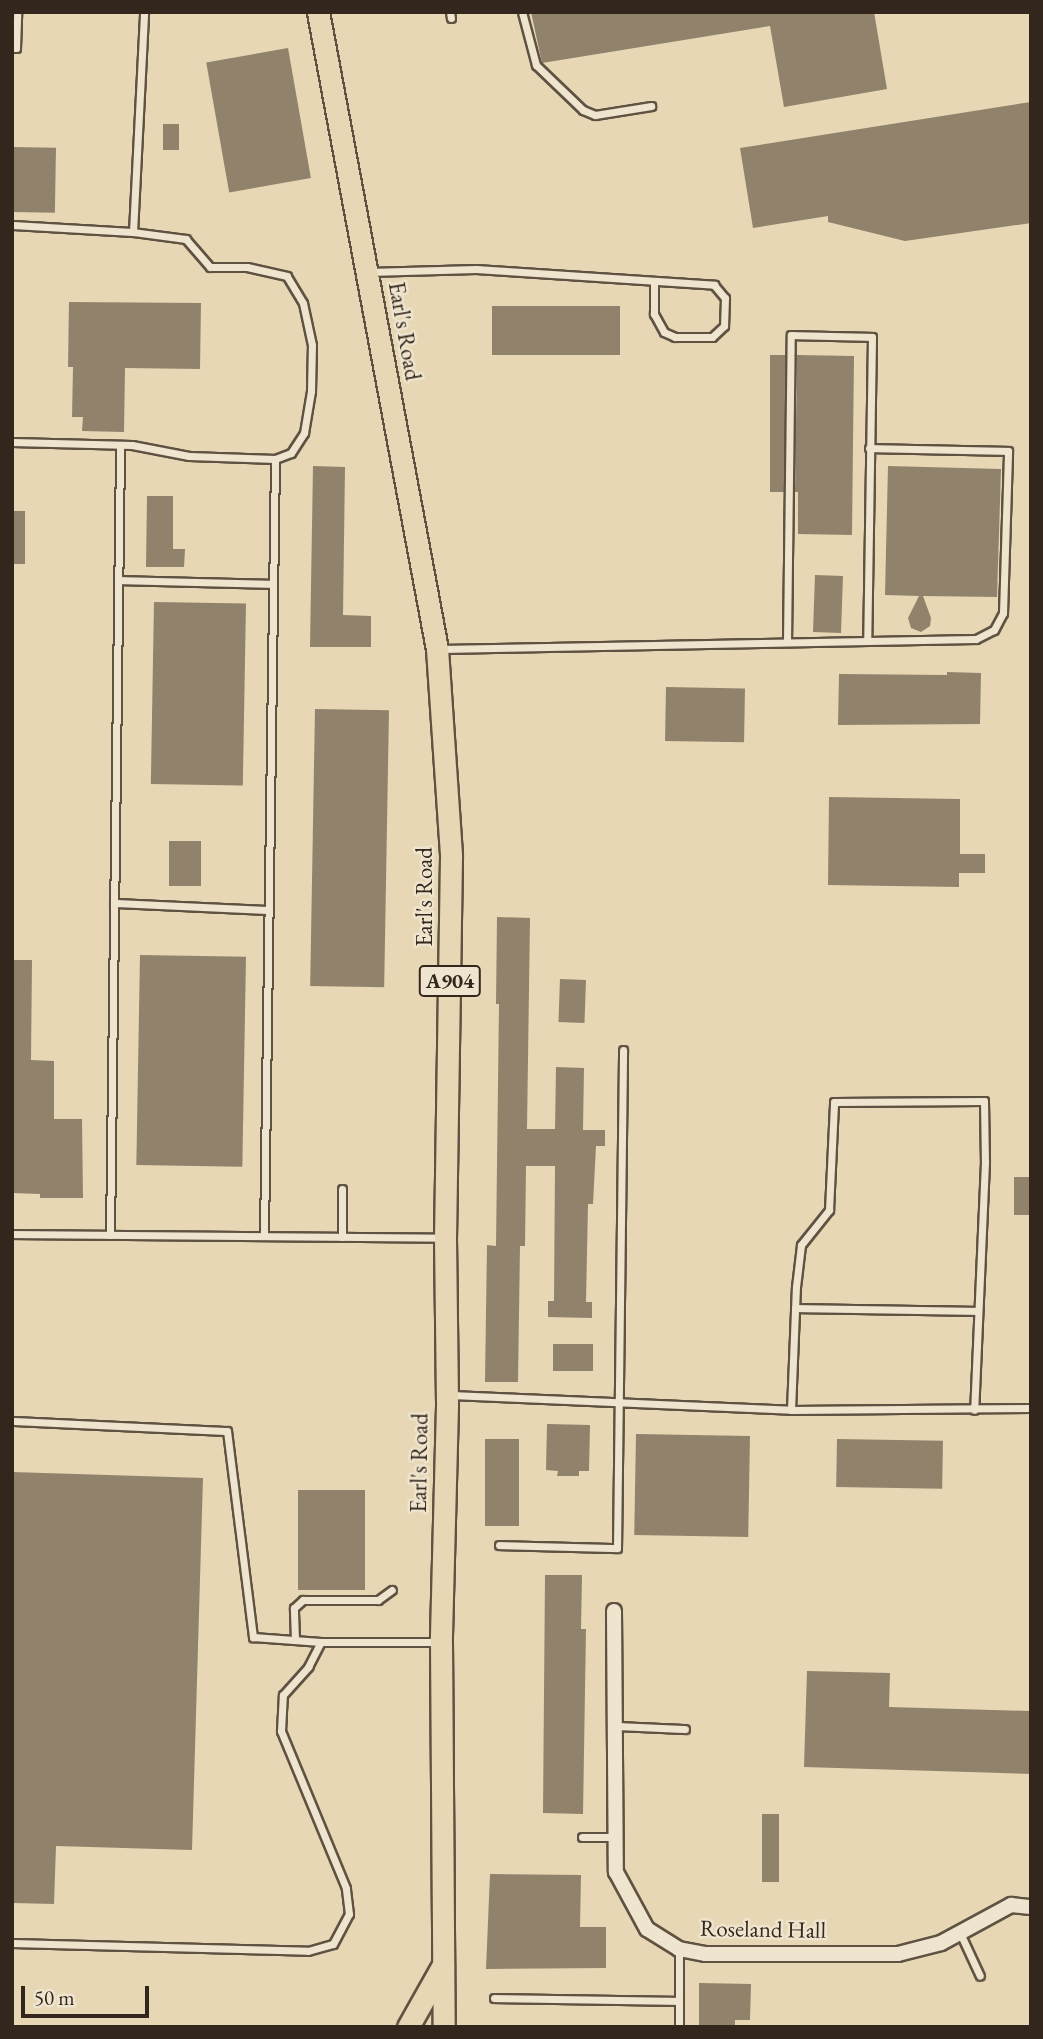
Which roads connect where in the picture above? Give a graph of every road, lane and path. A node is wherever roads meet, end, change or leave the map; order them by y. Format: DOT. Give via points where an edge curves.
graph roads {
  1 [pos="17,12"];
  2 [pos="144,12"];
  3 [pos="318,12"];
  4 [pos="522,12"];
  5 [pos="12,48"];
  6 [pos="651,106"];
  7 [pos="12,225"];
  8 [pos="134,232"];
  9 [pos="367,272"];
  10 [pos="653,282"];
  11 [pos="12,442"];
  12 [pos="120,445"];
  13 [pos="869,448"];
  14 [pos="275,458"];
  15 [pos="118,580"];
  16 [pos="273,584"];
  17 [pos="867,641"];
  18 [pos="787,642"];
  19 [pos="437,649"];
  20 [pos="114,903"];
  21 [pos="269,910"];
  22 [pos="623,1050"];
  23 [pos="342,1189"];
  24 [pos="12,1234"];
  25 [pos="110,1235"];
  26 [pos="264,1236"];
  27 [pos="342,1237"];
  28 [pos="445,1238"];
  29 [pos="795,1308"];
  30 [pos="978,1311"];
  31 [pos="446,1395"];
  32 [pos="619,1403"];
  33 [pos="1031,1408"];
  34 [pos="791,1410"];
  35 [pos="974,1410"];
  36 [pos="12,1421"];
  37 [pos="499,1545"];
  38 [pos="393,1590"];
  39 [pos="614,1611"];
  40 [pos="295,1640"];
  41 [pos="321,1642"];
  42 [pos="441,1642"];
  43 [pos="615,1726"];
  44 [pos="685,1729"];
  45 [pos="582,1837"];
  46 [pos="616,1837"];
  47 [pos="1031,1907"];
  48 [pos="960,1932"];
  49 [pos="12,1942"];
  50 [pos="680,1949"];
  51 [pos="445,1961"];
  52 [pos="980,1976"];
  53 [pos="494,1998"];
  54 [pos="679,2001"];
  55 [pos="408,2027"];
  56 [pos="444,2027"];
  57 [pos="679,2027"];
  1 -- 5 [label="lane" via="16,48"];
  2 -- 8 [label="lane"];
  3 -- 9 [label="main road, Earl's Road / A904"];
  4 -- 6 [label="lane" via="536,65 583,110 595,115"];
  7 -- 8 [label="lane"];
  8 -- 14 [label="lane" via="186,239 210,267 247,267 287,276 303,303 312,345 311,391 304,433 291,453"];
  9 -- 10 [label="lane" via="476,269"];
  9 -- 19 [label="main road, Earl's Road / A904"];
  10 -- 10 [label="lane" via="714,285 725,298 724,326 712,337 675,337 664,332 654,314"];
  11 -- 12 [label="lane"];
  12 -- 14 [label="lane" via="189,456"];
  12 -- 15 [label="lane"];
  13 -- 17 [label="lane"];
  13 -- 17 [label="lane" via="1009,451 1003,613 994,631 976,639"];
  13 -- 18 [label="lane" via="872,337 791,335"];
  14 -- 16 [label="lane"];
  15 -- 16 [label="lane"];
  15 -- 20 [label="lane"];
  16 -- 21 [label="lane"];
  17 -- 18 [label="lane"];
  18 -- 19 [label="lane"];
  19 -- 28 [label="main road, Earl's Road / A904" via="451,857"];
  20 -- 21 [label="lane"];
  20 -- 25 [label="lane"];
  21 -- 26 [label="lane"];
  22 -- 32 [label="lane"];
  23 -- 27 [label="lane"];
  24 -- 25 [label="lane"];
  25 -- 26 [label="lane"];
  26 -- 27 [label="lane"];
  27 -- 28 [label="lane"];
  28 -- 31 [label="main road, Earl's Road / A904"];
  29 -- 30 [label="lane"];
  29 -- 30 [label="lane" via="802,1245 829,1210 834,1102 984,1101"];
  29 -- 34 [label="lane"];
  30 -- 35 [label="lane"];
  31 -- 32 [label="lane"];
  31 -- 42 [label="main road, Earl's Road / A904"];
  32 -- 34 [label="lane"];
  32 -- 37 [label="lane" via="617,1548"];
  33 -- 35 [label="lane"];
  34 -- 35 [label="lane"];
  36 -- 40 [label="lane" via="227,1431 253,1637"];
  38 -- 40 [label="lane" via="378,1600 303,1600 294,1608"];
  39 -- 43 [label="street, Roseland Hall"];
  40 -- 41 [label="lane"];
  41 -- 42 [label="lane"];
  41 -- 49 [label="lane" via="308,1667 283,1695 281,1731 346,1888 349,1914 333,1944 308,1951"];
  42 -- 51 [label="main road, Earl's Road / A904"];
  43 -- 44 [label="lane"];
  43 -- 46 [label="street, Roseland Hall"];
  45 -- 46 [label="lane"];
  46 -- 50 [label="street, Roseland Hall" via="616,1872 647,1929"];
  47 -- 48 [label="street, Roseland Hall" via="1011,1905"];
  48 -- 50 [label="street, Roseland Hall" via="941,1943 898,1954 705,1954"];
  48 -- 52 [label="lane"];
  50 -- 54 [label="lane"];
  51 -- 55 [label="main road, Earl's Road"];
  51 -- 56 [label="main road, Earl's Road"];
  53 -- 54 [label="lane"];
  54 -- 57 [label="lane"];
}
